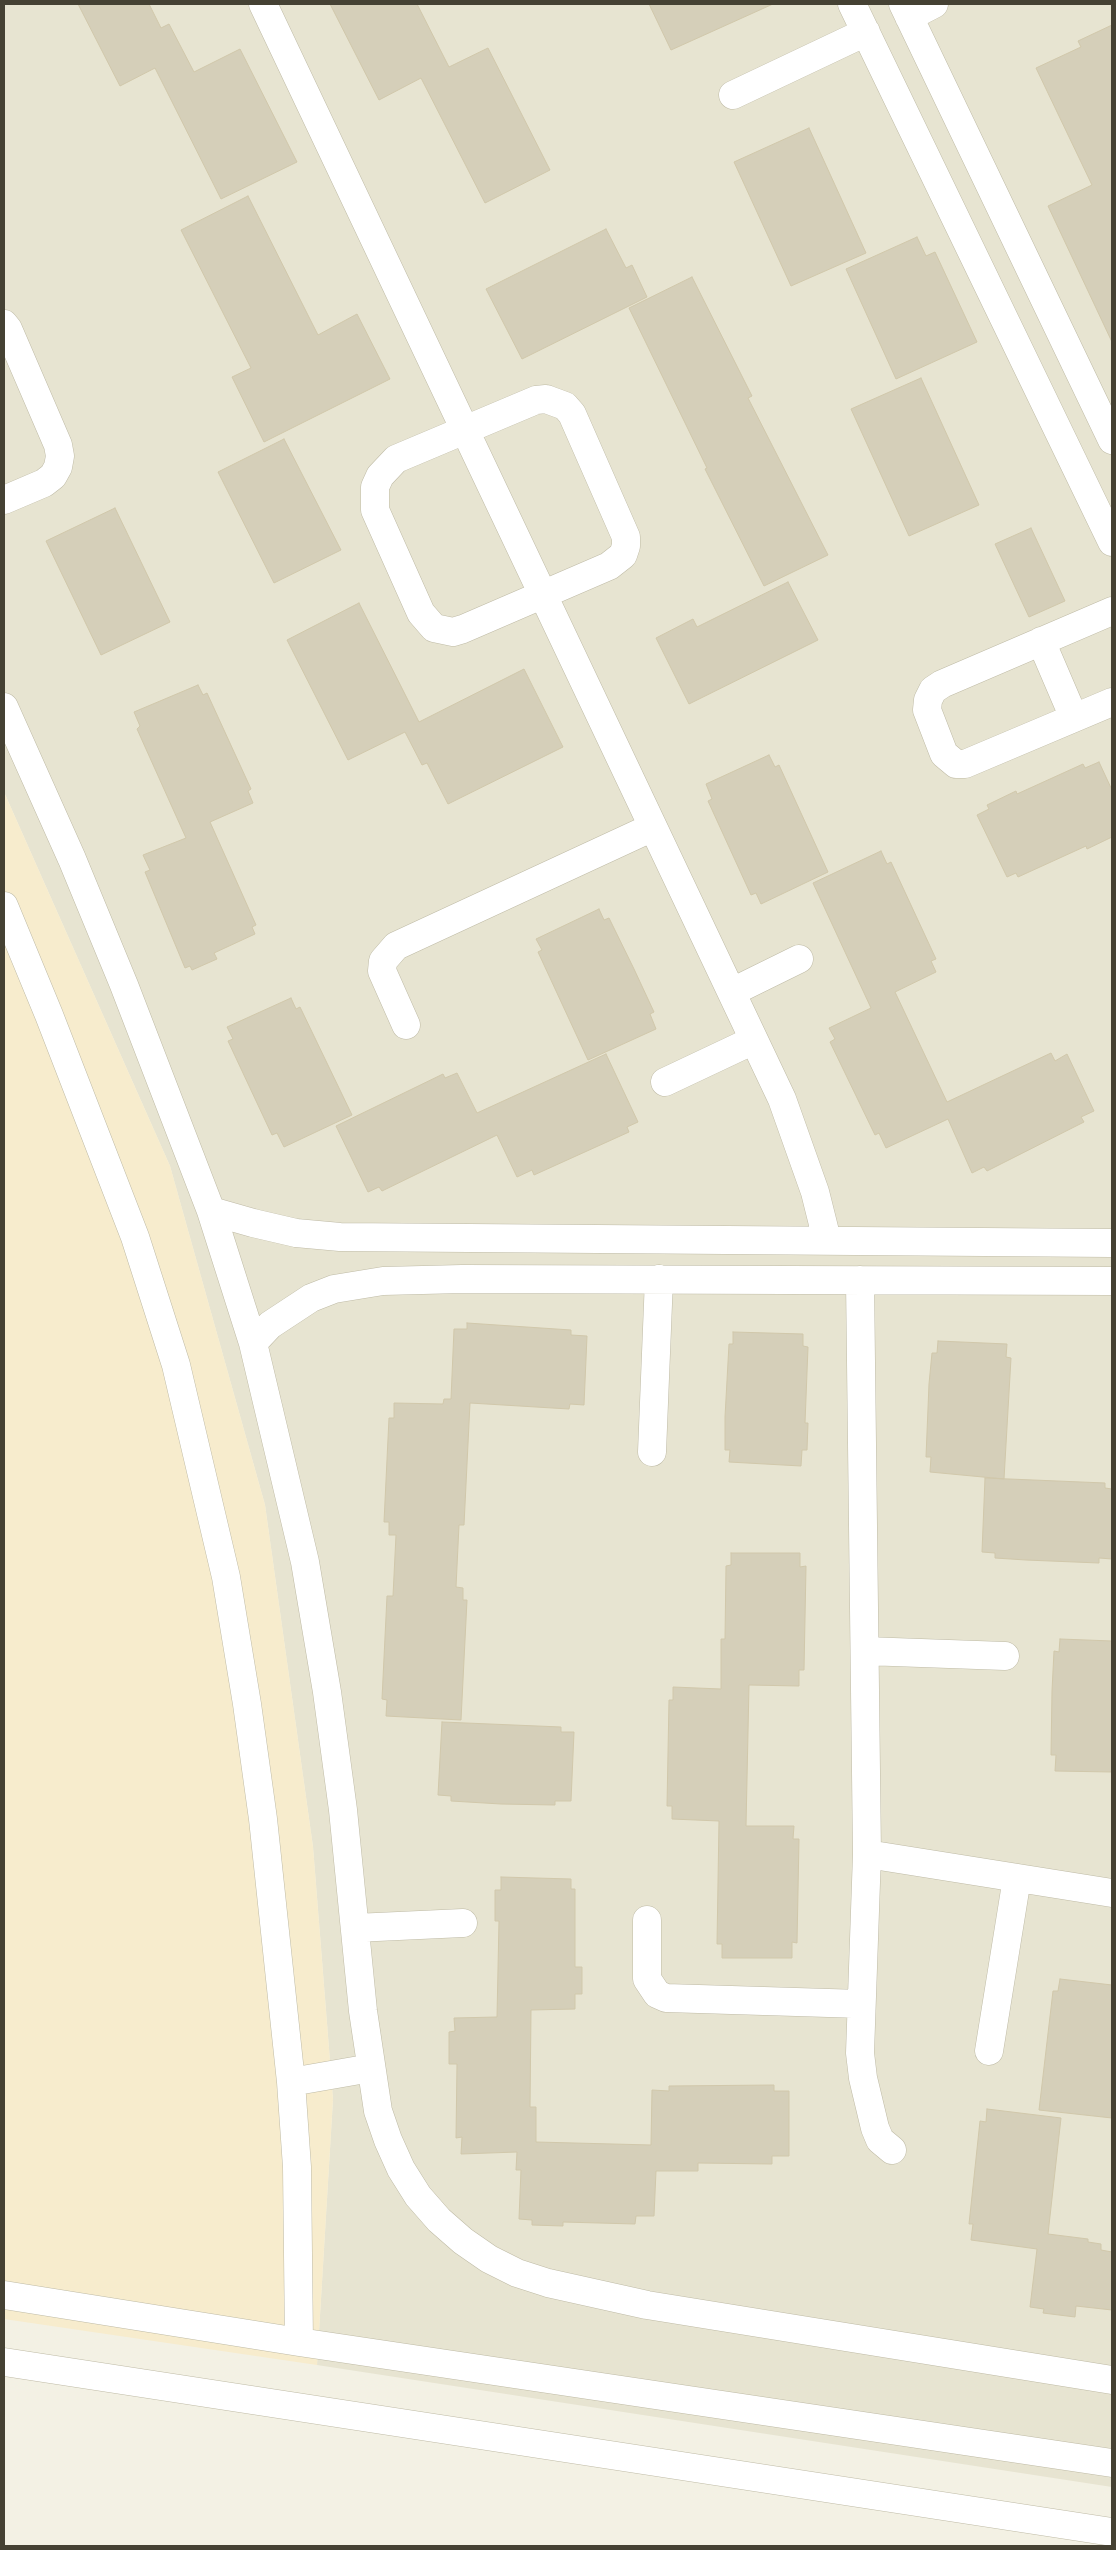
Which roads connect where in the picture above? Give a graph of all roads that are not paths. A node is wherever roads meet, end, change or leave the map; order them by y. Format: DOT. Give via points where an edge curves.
graph roads {
  1 [pos="263,4"];
  2 [pos="852,4"];
  3 [pos="934,4"];
  4 [pos="906,10"];
  5 [pos="866,32"];
  6 [pos="733,95"];
  7 [pos="4,324"];
  8 [pos="1104,401"];
  9 [pos="465,431"];
  10 [pos="1112,440"];
  11 [pos="4,500"];
  12 [pos="1112,542"];
  13 [pos="543,595"];
  14 [pos="1112,610"];
  15 [pos="1041,641"];
  16 [pos="1112,702"];
  17 [pos="4,707"];
  18 [pos="1074,718"];
  19 [pos="653,827"];
  20 [pos="4,906"];
  21 [pos="799,959"];
  22 [pos="732,992"];
  23 [pos="406,1025"];
  24 [pos="754,1040"];
  25 [pos="665,1082"];
  26 [pos="211,1211"];
  27 [pos="465,1237"];
  28 [pos="827,1240"];
  29 [pos="1112,1243"];
  30 [pos="462,1279"];
  31 [pos="659,1279"];
  32 [pos="860,1280"];
  33 [pos="1112,1281"];
  34 [pos="253,1343"];
  35 [pos="652,1452"];
  36 [pos="865,1651"];
  37 [pos="1005,1656"];
  38 [pos="867,1854"];
  39 [pos="1017,1878"];
  40 [pos="1112,1893"];
  41 [pos="647,1920"];
  42 [pos="463,1923"];
  43 [pos="355,1928"];
  44 [pos="861,2004"];
  45 [pos="989,2051"];
  46 [pos="371,2068"];
  47 [pos="291,2082"];
  48 [pos="892,2150"];
  49 [pos="4,2295"];
  50 [pos="299,2342"];
  51 [pos="4,2362"];
  52 [pos="1112,2380"];
  53 [pos="1112,2463"];
  54 [pos="1112,2532"];
  1 -- 9 [label="street"];
  2 -- 5 [label="street"];
  3 -- 4 [label="street"];
  4 -- 8 [label="street"];
  5 -- 6 [label="street"];
  5 -- 12 [label="street"];
  7 -- 11 [label="street" via="60,456 53,476"];
  8 -- 10 [label="street"];
  9 -- 13 [label="street"];
  9 -- 13 [label="street" via="536,400 561,403 572,414 623,529 626,546 617,562"];
  9 -- 13 [label="street" via="396,459 380,476 375,487 375,510 421,613 434,628 453,632"];
  13 -- 19 [label="street"];
  14 -- 15 [label="street"];
  15 -- 18 [label="street"];
  15 -- 18 [label="street" via="933,690 927,710 944,754 956,764 965,764"];
  16 -- 18 [label="street"];
  17 -- 26 [label="street" via="124,985"];
  19 -- 22 [label="street"];
  19 -- 23 [label="street" via="396,946 383,961 382,971"];
  20 -- 47 [label="street" via="135,1237 176,1365 226,1577 247,1704"];
  21 -- 22 [label="street"];
  22 -- 24 [label="street"];
  24 -- 25 [label="street"];
  24 -- 28 [label="street" via="800,1145"];
  26 -- 27 [label="street" via="253,1223 322,1235"];
  26 -- 34 [label="street"];
  27 -- 28 [label="street"];
  27 -- 30 [label="street"];
  28 -- 29 [label="street"];
  30 -- 31 [label="street"];
  30 -- 34 [label="street" via="383,1281 334,1289 290,1310"];
  31 -- 32 [label="street"];
  31 -- 35 [label="street"];
  32 -- 33 [label="street"];
  32 -- 36 [label="street"];
  34 -- 43 [label="street" via="306,1572 327,1692"];
  36 -- 37 [label="street"];
  36 -- 38 [label="street"];
  38 -- 39 [label="street"];
  38 -- 44 [label="street"];
  39 -- 40 [label="street"];
  39 -- 45 [label="street"];
  41 -- 44 [label="street" via="647,1979 657,1994 666,1998"];
  42 -- 43 [label="street"];
  43 -- 46 [label="street"];
  44 -- 48 [label="street" via="860,2053 868,2103 880,2140"];
  46 -- 47 [label="street"];
  46 -- 52 [label="street" via="378,2110 388,2140 418,2196 463,2241 518,2273 647,2305"];
  47 -- 50 [label="street" via="297,2167"];
  49 -- 50 [label="street"];
  50 -- 53 [label="street"];
  51 -- 54 [label="street"];
}
